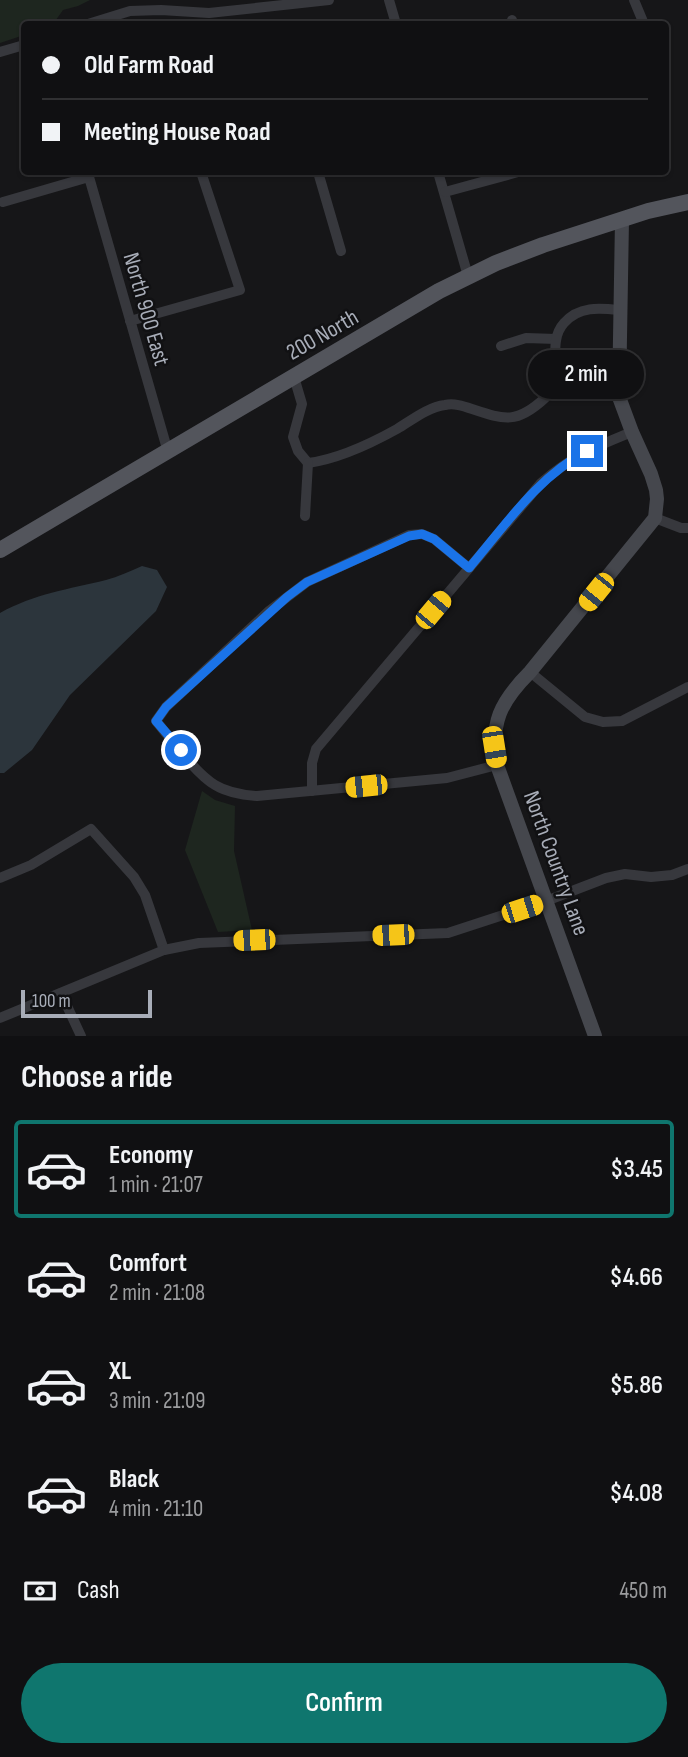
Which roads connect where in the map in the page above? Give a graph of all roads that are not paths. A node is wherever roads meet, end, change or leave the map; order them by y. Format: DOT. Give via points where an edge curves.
graph roads {
  1 [pos="329,0"];
  2 [pos="389,0"];
  3 [pos="634,0"];
  4 [pos="98,21"];
  5 [pos="395,21"];
  6 [pos="643,21"];
  7 [pos="21,46"];
  8 [pos="0,52"];
  9 [pos="202,175"];
  10 [pos="319,175"];
  11 [pos="440,175"];
  12 [pos="507,175"];
  13 [pos="444,192"];
  14 [pos="3,202"];
  15 [pos="688,202"];
  16 [pos="622,220"];
  17 [pos="341,251"];
  18 [pos="468,276"];
  19 [pos="619,310"];
  20 [pos="130,321"];
  21 [pos="556,339"];
  22 [pos="501,346"];
  23 [pos="293,377"];
  24 [pos="632,432"];
  25 [pos="168,452"];
  26 [pos="308,463"];
  27 [pos="305,516"];
  28 [pos="655,518"];
  29 [pos="688,528"];
  30 [pos="0,550"];
  31 [pos="469,568"];
  32 [pos="530,672"];
  33 [pos="688,687"];
  34 [pos="497,765"];
  35 [pos="312,791"];
  36 [pos="688,869"];
  37 [pos="0,878"];
  38 [pos="546,901"];
  39 [pos="164,950"];
  40 [pos="61,993"];
  41 [pos="0,1018"];
  42 [pos="81,1036"];
  43 [pos="595,1036"];
  1 -- 4 [label="street" via="209,13 130,11"];
  2 -- 5 [label="street"];
  3 -- 6 [label="street"];
  7 -- 8 [label="street"];
  9 -- 20 [label="street" via="240,290"];
  10 -- 17 [label="street"];
  11 -- 13 [label="street"];
  12 -- 13 [label="street"];
  13 -- 18 [label="street"];
  14 -- 20 [label="street, North 900 East" via="89,177"];
  15 -- 16 [label="main road, 200 North"];
  16 -- 18 [label="main road, 200 North" via="543,245"];
  16 -- 19 [label="street"];
  18 -- 23 [label="main road, 200 North"];
  19 -- 21 [label="street" via="581,310 560,327"];
  19 -- 24 [label="street" via="619,397"];
  20 -- 25 [label="street, North 900 East"];
  21 -- 22 [label="street" via="526,338"];
  21 -- 26 [label="street" via="552,389 525,414 498,418 446,404 379,439 327,461"];
  23 -- 25 [label="main road, 200 North"];
  23 -- 26 [label="street" via="302,404 293,437"];
  24 -- 28 [label="street" via="656,490"];
  24 -- 31 [label="street" via="557,469"];
  25 -- 30 [label="main road, 200 North"];
  26 -- 27 [label="street"];
  28 -- 29 [label="street"];
  28 -- 32 [label="street, North Country Lane"];
  31 -- 35 [label="street" via="316,749"];
  31 -- 35 [label="street" via="422,534 307,582 269,611 156,721 214,785 257,796"];
  32 -- 33 [label="street" via="585,717 603,722 622,721"];
  32 -- 34 [label="street, North Country Lane" via="501,708 494,734"];
  34 -- 35 [label="street" via="447,778"];
  34 -- 38 [label="street, North Country Lane"];
  36 -- 38 [label="street" via="672,875 606,877"];
  37 -- 39 [label="street" via="31,866 91,829 145,895"];
  38 -- 39 [label="street" via="448,933 199,943"];
  38 -- 43 [label="street, North Country Lane"];
  39 -- 40 [label="street"];
  40 -- 41 [label="street"];
  40 -- 42 [label="street"];
}
